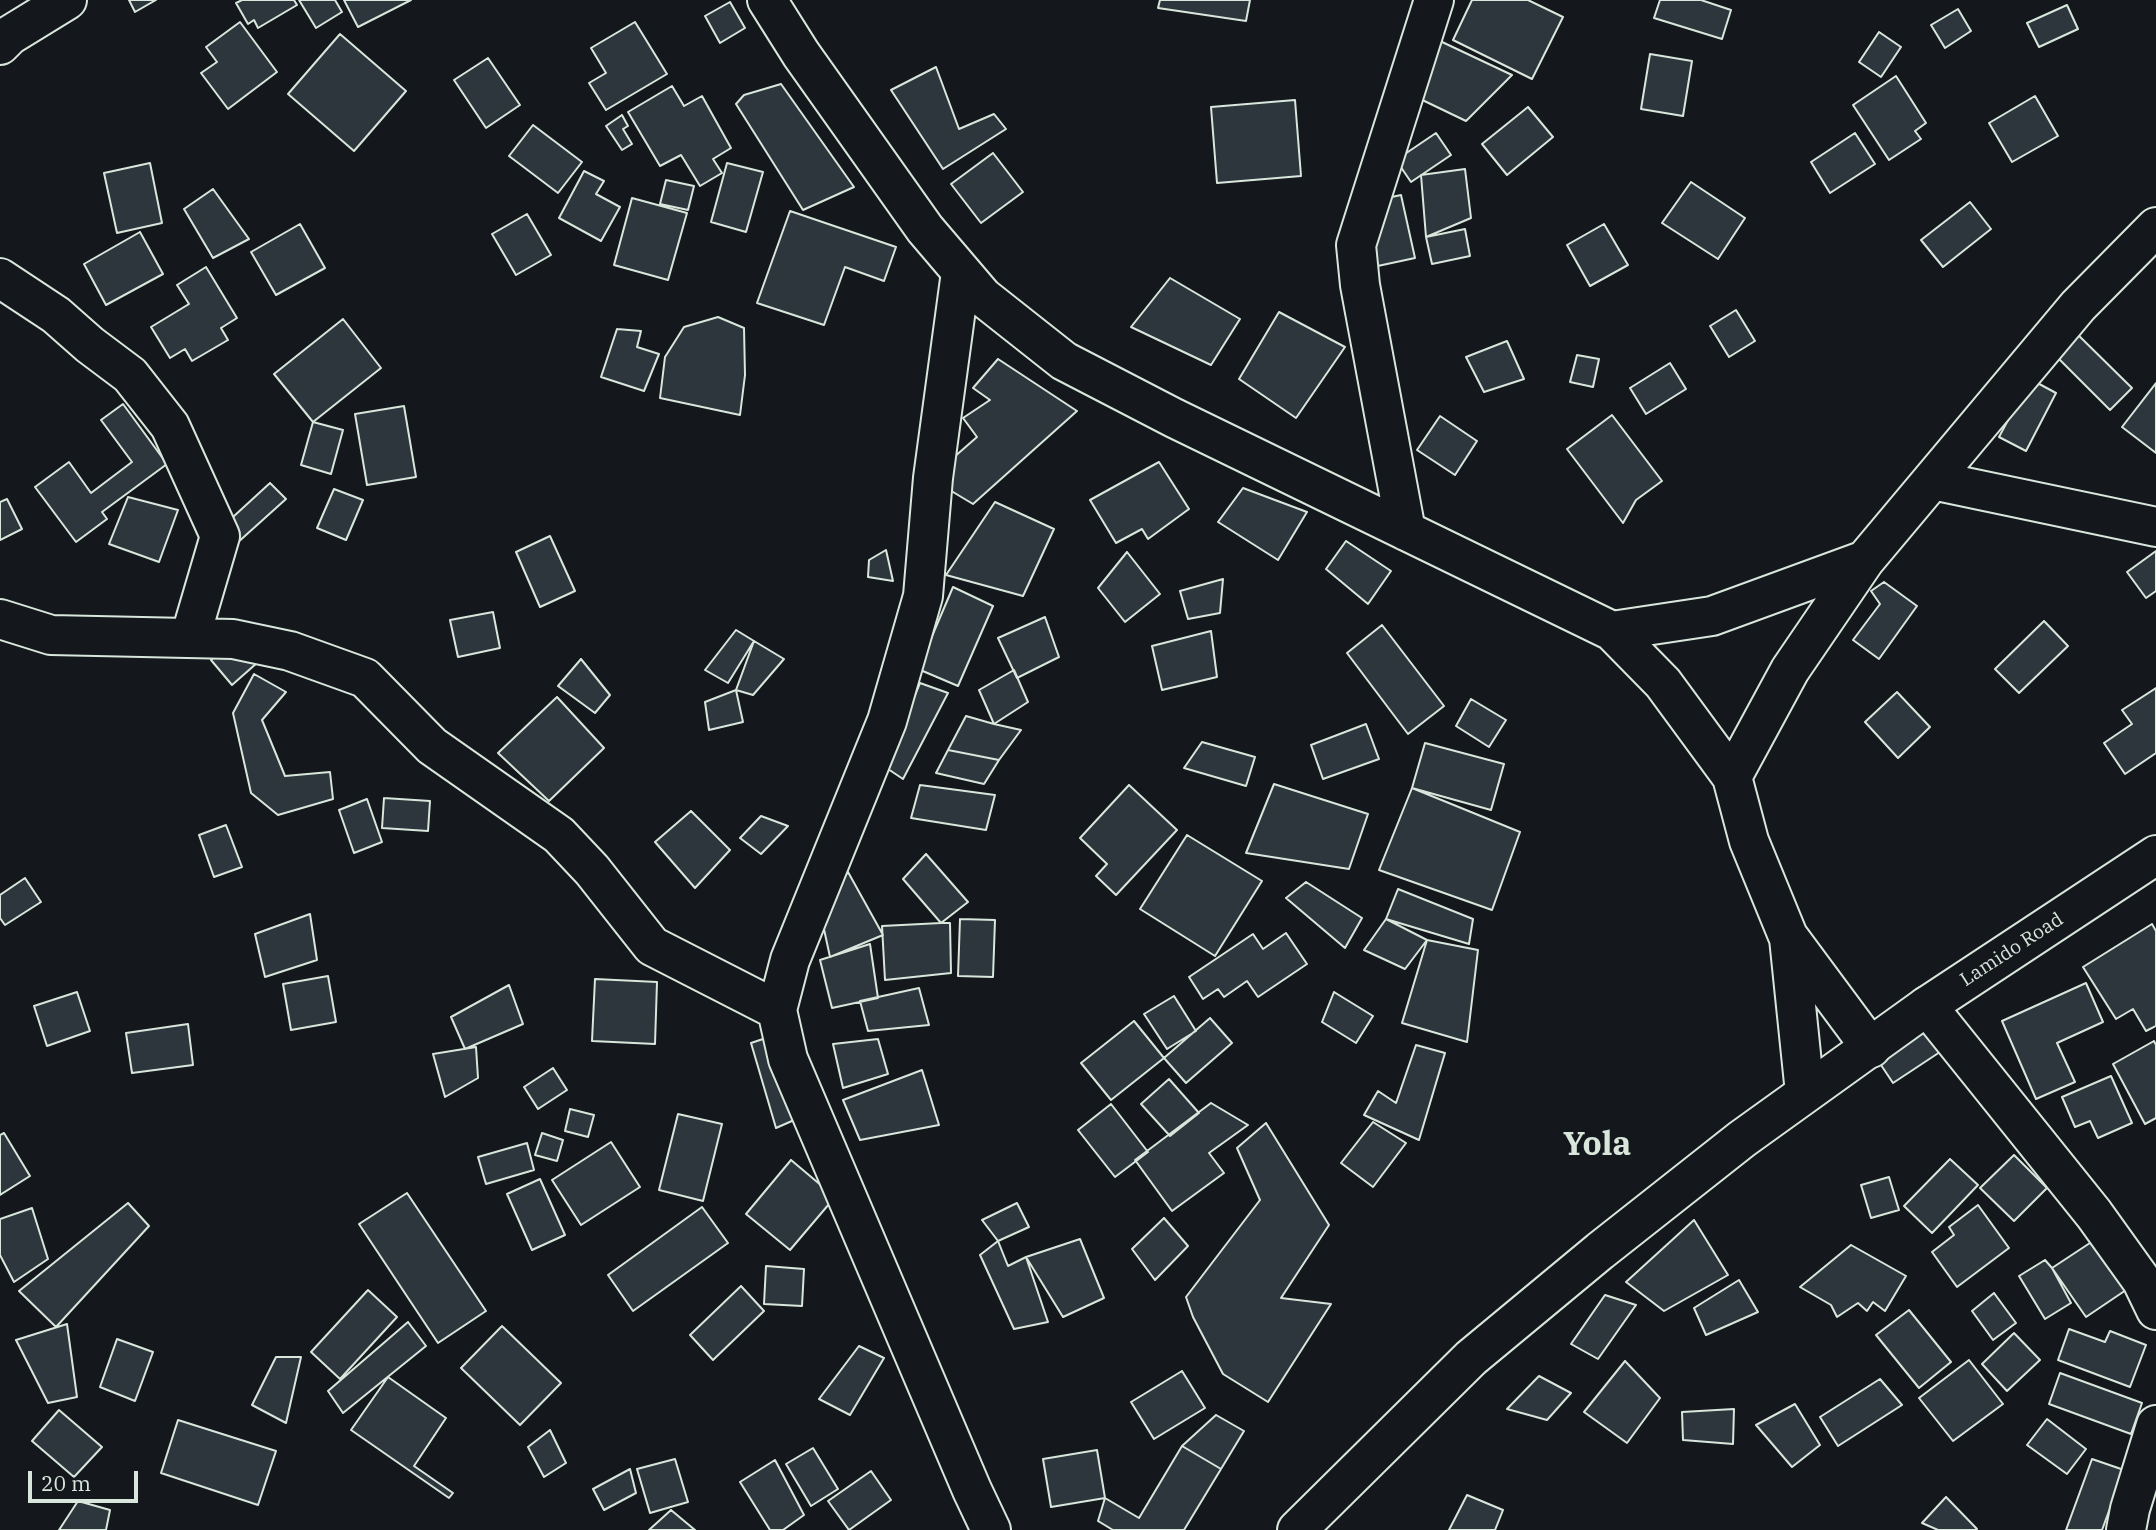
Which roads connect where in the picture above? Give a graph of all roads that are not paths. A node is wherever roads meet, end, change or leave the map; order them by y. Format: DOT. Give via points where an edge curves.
graph roads {
  1 [pos="67,0"];
  2 [pos="767,0"];
  3 [pos="1434,0"];
  4 [pos="0,45"];
  5 [pos="2156,227"];
  6 [pos="961,272"];
  7 [pos="0,278"];
  8 [pos="1932,480"];
  9 [pos="2156,527"];
  10 [pos="1406,531"];
  11 [pos="1865,560"];
  12 [pos="0,618"];
  13 [pos="1612,631"];
  14 [pos="190,638"];
  15 [pos="1732,777"];
  16 [pos="2156,855"];
  17 [pos="1788,936"];
  18 [pos="1927,1006"];
  19 [pos="778,1010"];
  20 [pos="1871,1048"];
  21 [pos="1805,1093"];
  22 [pos="2156,1310"];
  23 [pos="2156,1425"];
  24 [pos="1303,1528"];
  25 [pos="991,1530"];
  26 [pos="2126,1530"];
  1 -- 4 [label="street"];
  2 -- 6 [label="street" via="925,229"];
  3 -- 10 [label="street" via="1356,245"];
  5 -- 8 [label="street" via="2078,306"];
  6 -- 10 [label="street" via="983,297 1064,361"];
  6 -- 19 [label="street" via="933,478 923,596 887,721 790,961"];
  7 -- 14 [label="street" via="56,315 130,375 170,426 220,536"];
  8 -- 9 [label="street"];
  8 -- 11 [label="street"];
  10 -- 13 [label="street"];
  11 -- 13 [label="street" via="1712,616"];
  11 -- 15 [label="street" via="1790,670"];
  12 -- 14 [label="street" via="51,635"];
  13 -- 15 [label="street" via="1663,683"];
  14 -- 19 [label="street" via="233,639 290,651 365,678 432,746 559,835 652,946"];
  15 -- 17 [label="street" via="1749,841"];
  16 -- 18 [label="street, Lamido Road"];
  17 -- 20 [label="street"];
  17 -- 21 [label="street"];
  18 -- 20 [label="street, Lamido Road"];
  18 -- 22 [label="street" via="2094,1214 2142,1281"];
  19 -- 25 [label="street" via="788,1059"];
  20 -- 21 [label="street, Lamido Road"];
  21 -- 24 [label="street, Lamido Road" via="1600,1251 1471,1358"];
  23 -- 26 [label="street"];
}
